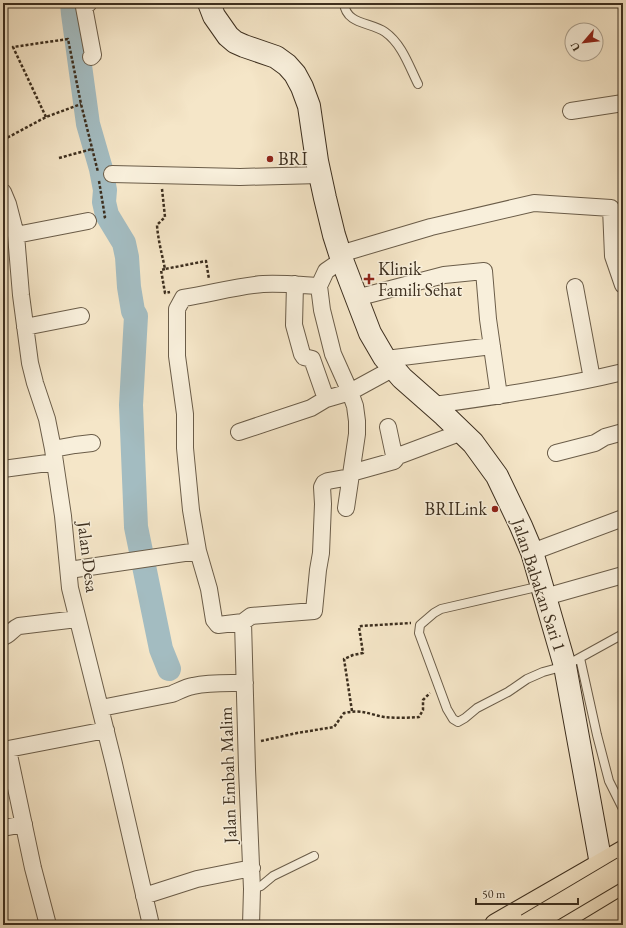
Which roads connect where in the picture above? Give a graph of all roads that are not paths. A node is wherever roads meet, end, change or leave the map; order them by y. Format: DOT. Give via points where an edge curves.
graph roads {
  1 [pos="89,3"];
  2 [pos="209,3"];
  3 [pos="344,3"];
  4 [pos="91,57"];
  5 [pos="418,84"];
  6 [pos="623,103"];
  7 [pos="571,111"];
  8 [pos="320,175"];
  9 [pos="103,176"];
  10 [pos="3,192"];
  11 [pos="88,222"];
  12 [pos="617,233"];
  13 [pos="16,235"];
  14 [pos="341,257"];
  15 [pos="295,284"];
  16 [pos="623,285"];
  17 [pos="320,286"];
  18 [pos="576,287"];
  19 [pos="356,298"];
  20 [pos="81,316"];
  21 [pos="25,327"];
  22 [pos="492,346"];
  23 [pos="390,364"];
  24 [pos="623,372"];
  25 [pos="592,379"];
  26 [pos="350,392"];
  27 [pos="499,396"];
  28 [pos="326,400"];
  29 [pos="434,405"];
  30 [pos="388,427"];
  31 [pos="239,432"];
  32 [pos="462,432"];
  33 [pos="623,432"];
  34 [pos="92,443"];
  35 [pos="556,453"];
  36 [pos="54,456"];
  37 [pos="395,460"];
  38 [pos="3,469"];
  39 [pos="350,475"];
  40 [pos="346,508"];
  41 [pos="623,518"];
  42 [pos="198,551"];
  43 [pos="532,552"];
  44 [pos="69,570"];
  45 [pos="623,575"];
  46 [pos="543,592"];
  47 [pos="77,619"];
  48 [pos="243,622"];
  49 [pos="623,634"];
  50 [pos="3,637"];
  51 [pos="572,662"];
  52 [pos="245,684"];
  53 [pos="101,708"];
  54 [pos="106,730"];
  55 [pos="5,750"];
  56 [pos="623,810"];
  57 [pos="24,824"];
  58 [pos="3,828"];
  59 [pos="314,856"];
  60 [pos="601,864"];
  61 [pos="621,865"];
  62 [pos="252,868"];
  63 [pos="252,889"];
  64 [pos="144,896"];
  65 [pos="48,925"];
  66 [pos="151,925"];
  67 [pos="251,925"];
  68 [pos="496,925"];
  69 [pos="527,925"];
  70 [pos="552,925"];
  1 -- 4 [label="street" via="84,7 93,55"];
  2 -- 8 [label="street, Jalan Babakan Sari 1" via="214,16 228,36 239,44 276,57 296,74 309,106"];
  3 -- 5 [label="lane" via="351,18 375,26 395,39"];
  6 -- 7 [label="street"];
  8 -- 9 [label="street"];
  8 -- 14 [label="street, Jalan Babakan Sari 1"];
  10 -- 13 [label="street, Jalan Desa"];
  11 -- 13 [label="street"];
  12 -- 14 [label="street" via="611,208 534,203 431,227"];
  12 -- 16 [label="street" via="613,256"];
  13 -- 21 [label="street, Jalan Desa"];
  14 -- 17 [label="street" via="326,270"];
  14 -- 19 [label="street, Jalan Babakan Sari 1"];
  15 -- 17 [label="street"];
  15 -- 28 [label="street" via="294,325 302,354 314,362"];
  15 -- 42 [label="street" via="237,287 183,298 177,309 177,356 185,414 185,448 191,510"];
  17 -- 26 [label="street" via="322,310 333,354"];
  18 -- 25 [label="street"];
  19 -- 22 [label="street" via="444,275 484,271"];
  19 -- 23 [label="street, Jalan Babakan Sari 1" via="370,333"];
  20 -- 21 [label="street"];
  21 -- 36 [label="street, Jalan Desa" via="30,363 47,419"];
  22 -- 23 [label="street"];
  22 -- 27 [label="street"];
  23 -- 26 [label="street"];
  23 -- 29 [label="street, Jalan Babakan Sari 1" via="402,378"];
  24 -- 25 [label="street"];
  25 -- 27 [label="street"];
  26 -- 28 [label="street"];
  26 -- 39 [label="street" via="357,421"];
  27 -- 29 [label="street"];
  28 -- 31 [label="street"];
  29 -- 32 [label="street, Jalan Babakan Sari 1"];
  30 -- 37 [label="street"];
  32 -- 37 [label="street" via="398,456"];
  32 -- 43 [label="street, Jalan Babakan Sari 1" via="497,476"];
  33 -- 35 [label="street" via="595,443"];
  34 -- 36 [label="street" via="75,445"];
  36 -- 38 [label="street"];
  36 -- 44 [label="street, Jalan Desa"];
  37 -- 39 [label="street"];
  39 -- 40 [label="street"];
  39 -- 48 [label="street" via="328,480 322,487 321,553 314,611 251,616"];
  41 -- 43 [label="street"];
  42 -- 44 [label="street"];
  42 -- 48 [label="street" via="209,589 214,620 218,625"];
  43 -- 46 [label="street, Jalan Babakan Sari 1"];
  44 -- 47 [label="street, Jalan Desa"];
  45 -- 46 [label="street"];
  46 -- 51 [label="street, Jalan Babakan Sari 1"];
  46 -- 51 [label="lane" via="442,609 434,612 424,622 419,628 419,633 441,695 449,714 458,722 527,679"];
  47 -- 50 [label="street" via="19,626"];
  47 -- 53 [label="street, Jalan Desa"];
  48 -- 52 [label="street, Jalan Embah Malim"];
  49 -- 51 [label="lane"];
  51 -- 56 [label="lane" via="595,728 609,781"];
  51 -- 60 [label="street, Jalan Babakan Sari 1"];
  52 -- 53 [label="street" via="195,685 172,694"];
  52 -- 62 [label="street, Jalan Embah Malim"];
  53 -- 54 [label="street, Jalan Desa"];
  54 -- 55 [label="street"];
  54 -- 64 [label="street, Jalan Desa"];
  55 -- 57 [label="street"];
  57 -- 58 [label="street"];
  57 -- 65 [label="street"];
  59 -- 63 [label="lane"];
  60 -- 61 [label="street, Jalan Babakan Sari 1"];
  60 -- 68 [label="main road"];
  61 -- 69 [label="main road, bridge"];
  61 -- 70 [label="main road"];
  62 -- 63 [label="street, Jalan Embah Malim"];
  62 -- 64 [label="street" via="197,879"];
  63 -- 67 [label="street, Jalan Embah Malim"];
  64 -- 66 [label="street, Jalan Desa"];
}
